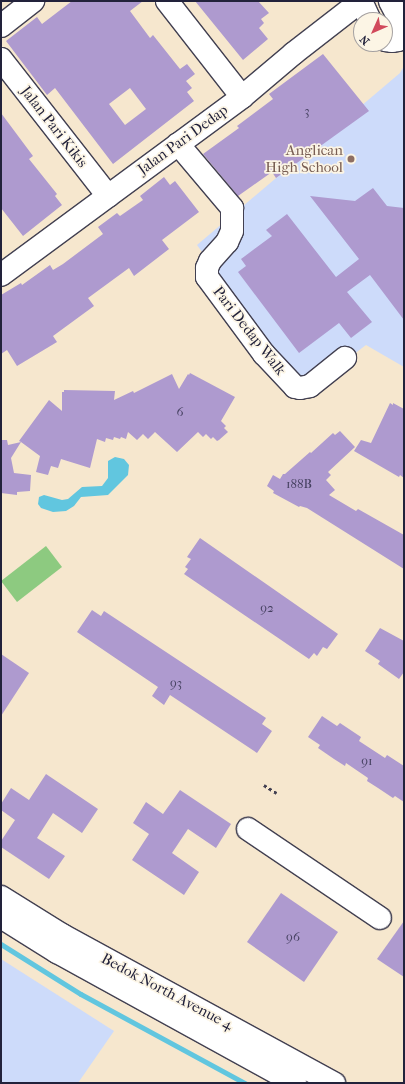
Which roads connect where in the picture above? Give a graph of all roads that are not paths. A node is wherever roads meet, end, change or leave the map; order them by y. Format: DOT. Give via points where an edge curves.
graph roads {
  1 [pos="33,1"];
  2 [pos="167,1"];
  3 [pos="361,1"];
  4 [pos="390,1"];
  5 [pos="366,12"];
  6 [pos="1,26"];
  7 [pos="393,41"];
  8 [pos="1,59"];
  9 [pos="242,97"];
  10 [pos="178,144"];
  11 [pos="108,196"];
  12 [pos="1,275"];
  13 [pos="345,358"];
  14 [pos="248,830"];
  15 [pos="1,897"];
  16 [pos="1,917"];
  17 [pos="380,918"];
  18 [pos="295,1083"];
  19 [pos="334,1083"];
  1 -- 6 [label="street"];
  2 -- 9 [label="street"];
  3 -- 5 [label="street"];
  3 -- 9 [label="street, Jalan Pari Dedap"];
  4 -- 7 [label="street" via="402,24 402,34 398,40"];
  8 -- 11 [label="street, Jalan Pari Kikis"];
  9 -- 10 [label="street, Jalan Pari Dedap"];
  10 -- 11 [label="street, Jalan Pari Dedap"];
  10 -- 13 [label="street, Pari Dedap Walk" via="232,208 232,231 227,242 210,261 207,277 260,348 295,387 300,388 310,386"];
  11 -- 12 [label="street, Jalan Pari Dedap"];
  14 -- 17 [label="street"];
  15 -- 19 [label="street, Bedok North Avenue 4" via="62,935"];
  16 -- 18 [label="street, Bedok North Avenue 4" via="57,952"];
}
